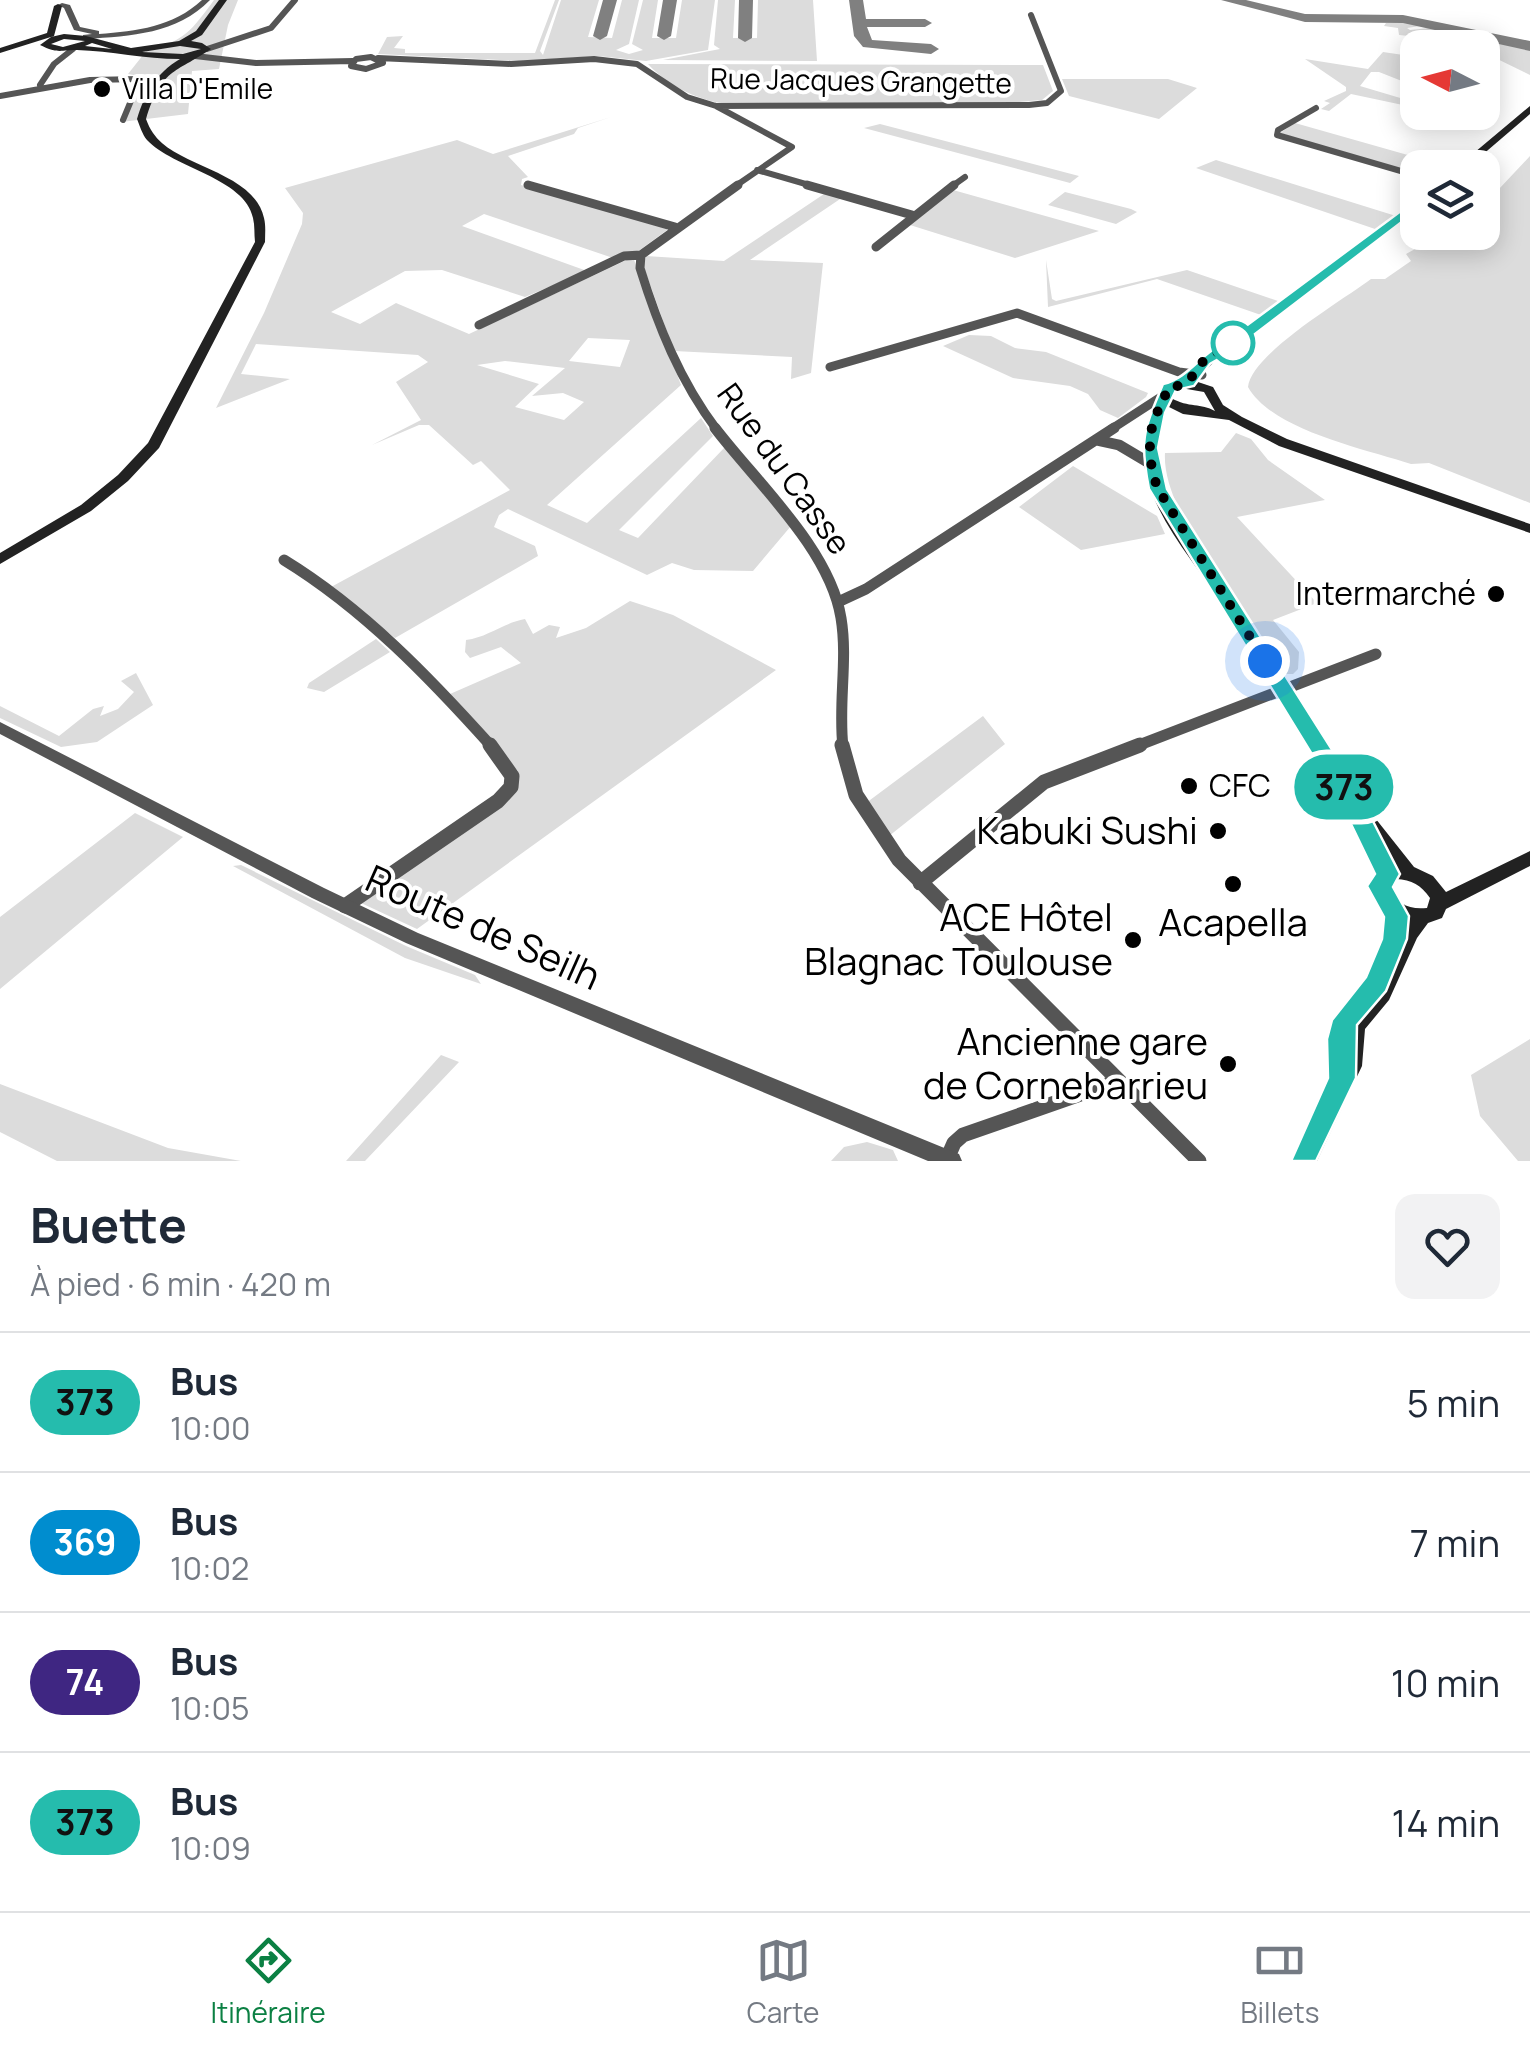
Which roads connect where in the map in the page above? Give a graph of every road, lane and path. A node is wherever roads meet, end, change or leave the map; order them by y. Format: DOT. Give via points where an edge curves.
graph roads {
  1 [pos="206,0"];
  2 [pos="223,0"];
  3 [pos="294,0"];
  4 [pos="60,5"];
  5 [pos="1031,15"];
  6 [pos="126,32"];
  7 [pos="199,32"];
  8 [pos="88,40"];
  9 [pos="179,44"];
  10 [pos="204,47"];
  11 [pos="49,48"];
  12 [pos="76,48"];
  13 [pos="0,53"];
  14 [pos="192,57"];
  15 [pos="166,58"];
  16 [pos="232,59"];
  17 [pos="54,64"];
  18 [pos="40,86"];
  19 [pos="0,96"];
  20 [pos="716,106"];
  21 [pos="746,106"];
  22 [pos="1316,108"];
  23 [pos="1530,109"];
  24 [pos="726,116"];
  25 [pos="123,120"];
  26 [pos="1483,150"];
  27 [pos="758,170"];
  28 [pos="1400,171"];
  29 [pos="964,177"];
  30 [pos="528,184"];
  31 [pos="912,215"];
  32 [pos="1400,218"];
  33 [pos="675,227"];
  34 [pos="876,248"];
  35 [pos="642,255"];
  36 [pos="479,326"];
  37 [pos="830,367"];
  38 [pos="1200,379"];
  39 [pos="1169,401"];
  40 [pos="1216,402"];
  41 [pos="1196,411"];
  42 [pos="1096,440"];
  43 [pos="1284,443"];
  44 [pos="1150,464"];
  45 [pos="1166,504"];
  46 [pos="1530,529"];
  47 [pos="0,559"];
  48 [pos="284,560"];
  49 [pos="838,602"];
  50 [pos="1376,654"];
  51 [pos="1285,691"];
  52 [pos="0,727"];
  53 [pos="1530,858"];
  54 [pos="1397,873"];
  55 [pos="1430,883"];
  56 [pos="920,884"];
  57 [pos="1463,890"];
  58 [pos="1440,902"];
  59 [pos="345,906"];
  60 [pos="1390,906"];
  61 [pos="1421,918"];
  62 [pos="1342,1078"];
  63 [pos="1115,1082"];
  64 [pos="949,1160"];
  65 [pos="1199,1161"];
  66 [pos="1306,1161"];
  1 -- 6 [label="street" via="180,21"];
  2 -- 7 [label="main road"];
  3 -- 10 [label="street" via="271,28"];
  4 -- 6 [label="street" via="82,31"];
  4 -- 13 [label="main road" via="51,34"];
  5 -- 21 [label="street, Rue Jacques Grangette" via="1062,91 1048,103"];
  6 -- 8 [label="street"];
  7 -- 9 [label="main road"];
  7 -- 10 [label="main road" via="196,40"];
  8 -- 11 [label="main road" via="65,36"];
  8 -- 12 [label="main road"];
  8 -- 15 [label="main road"];
  9 -- 10 [label="main road"];
  9 -- 15 [label="main road"];
  10 -- 14 [label="main road"];
  10 -- 16 [label="street"];
  11 -- 12 [label="main road"];
  11 -- 13 [label="main road"];
  11 -- 17 [label="street"];
  12 -- 15 [label="main road"];
  12 -- 17 [label="street"];
  14 -- 15 [label="main road"];
  14 -- 16 [label="street"];
  15 -- 47 [label="main road" via="144,105 145,130 162,148 246,194 260,215 260,242 147,454 86,508"];
  16 -- 20 [label="street, Rue Jacques Grangette" via="366,69 405,58 501,64 594,59 637,64"];
  17 -- 18 [label="street"];
  18 -- 19 [label="street"];
  18 -- 25 [label="street" via="140,80"];
  20 -- 21 [label="street, Rue Jacques Grangette"];
  20 -- 24 [label="street"];
  21 -- 24 [label="street"];
  22 -- 28 [label="street" via="1276,134"];
  23 -- 26 [label="main road"];
  24 -- 27 [label="street" via="792,145"];
  27 -- 31 [label="street"];
  27 -- 33 [label="street"];
  29 -- 31 [label="street"];
  30 -- 33 [label="street"];
  31 -- 34 [label="street"];
  32 -- 38 [label="main road" via="1229,346"];
  33 -- 35 [label="street"];
  35 -- 36 [label="street" via="624,256"];
  35 -- 49 [label="street, Rue du Casse" via="643,279 684,382 802,534"];
  37 -- 38 [label="street" via="1017,313"];
  38 -- 39 [label="main road" via="1169,388"];
  38 -- 40 [label="main road"];
  39 -- 41 [label="main road"];
  39 -- 42 [label="street"];
  39 -- 44 [label="main road" via="1154,420"];
  39 -- 45 [label="main road" via="1158,438"];
  40 -- 41 [label="main road"];
  40 -- 43 [label="main road" via="1248,428"];
  41 -- 43 [label="main road"];
  42 -- 44 [label="street" via="1120,445"];
  42 -- 49 [label="street"];
  43 -- 46 [label="main road"];
  44 -- 45 [label="main road"];
  45 -- 51 [label="main road"];
  48 -- 59 [label="street" via="388,640 512,776 512,788 498,801"];
  49 -- 56 [label="street, Rue du Casse" via="840,742 849,780 868,822"];
  50 -- 51 [label="street"];
  51 -- 54 [label="main road"];
  51 -- 56 [label="street" via="1044,782"];
  52 -- 59 [label="street, Route de Seilh"];
  53 -- 57 [label="main road"];
  54 -- 55 [label="main road"];
  54 -- 60 [label="main road" via="1380,886"];
  55 -- 57 [label="main road"];
  55 -- 58 [label="main road"];
  56 -- 63 [label="street, Rue du Casse"];
  57 -- 58 [label="main road"];
  58 -- 61 [label="main road" via="1435,913"];
  59 -- 64 [label="street, Route de Seilh" via="512,982"];
  60 -- 61 [label="main road"];
  60 -- 62 [label="main road" via="1394,939 1376,983 1345,1020"];
  61 -- 62 [label="main road" via="1382,994 1355,1026"];
  62 -- 66 [label="main road"];
  63 -- 64 [label="street" via="964,1135"];
  63 -- 65 [label="street, Rue du Casse"];
}
